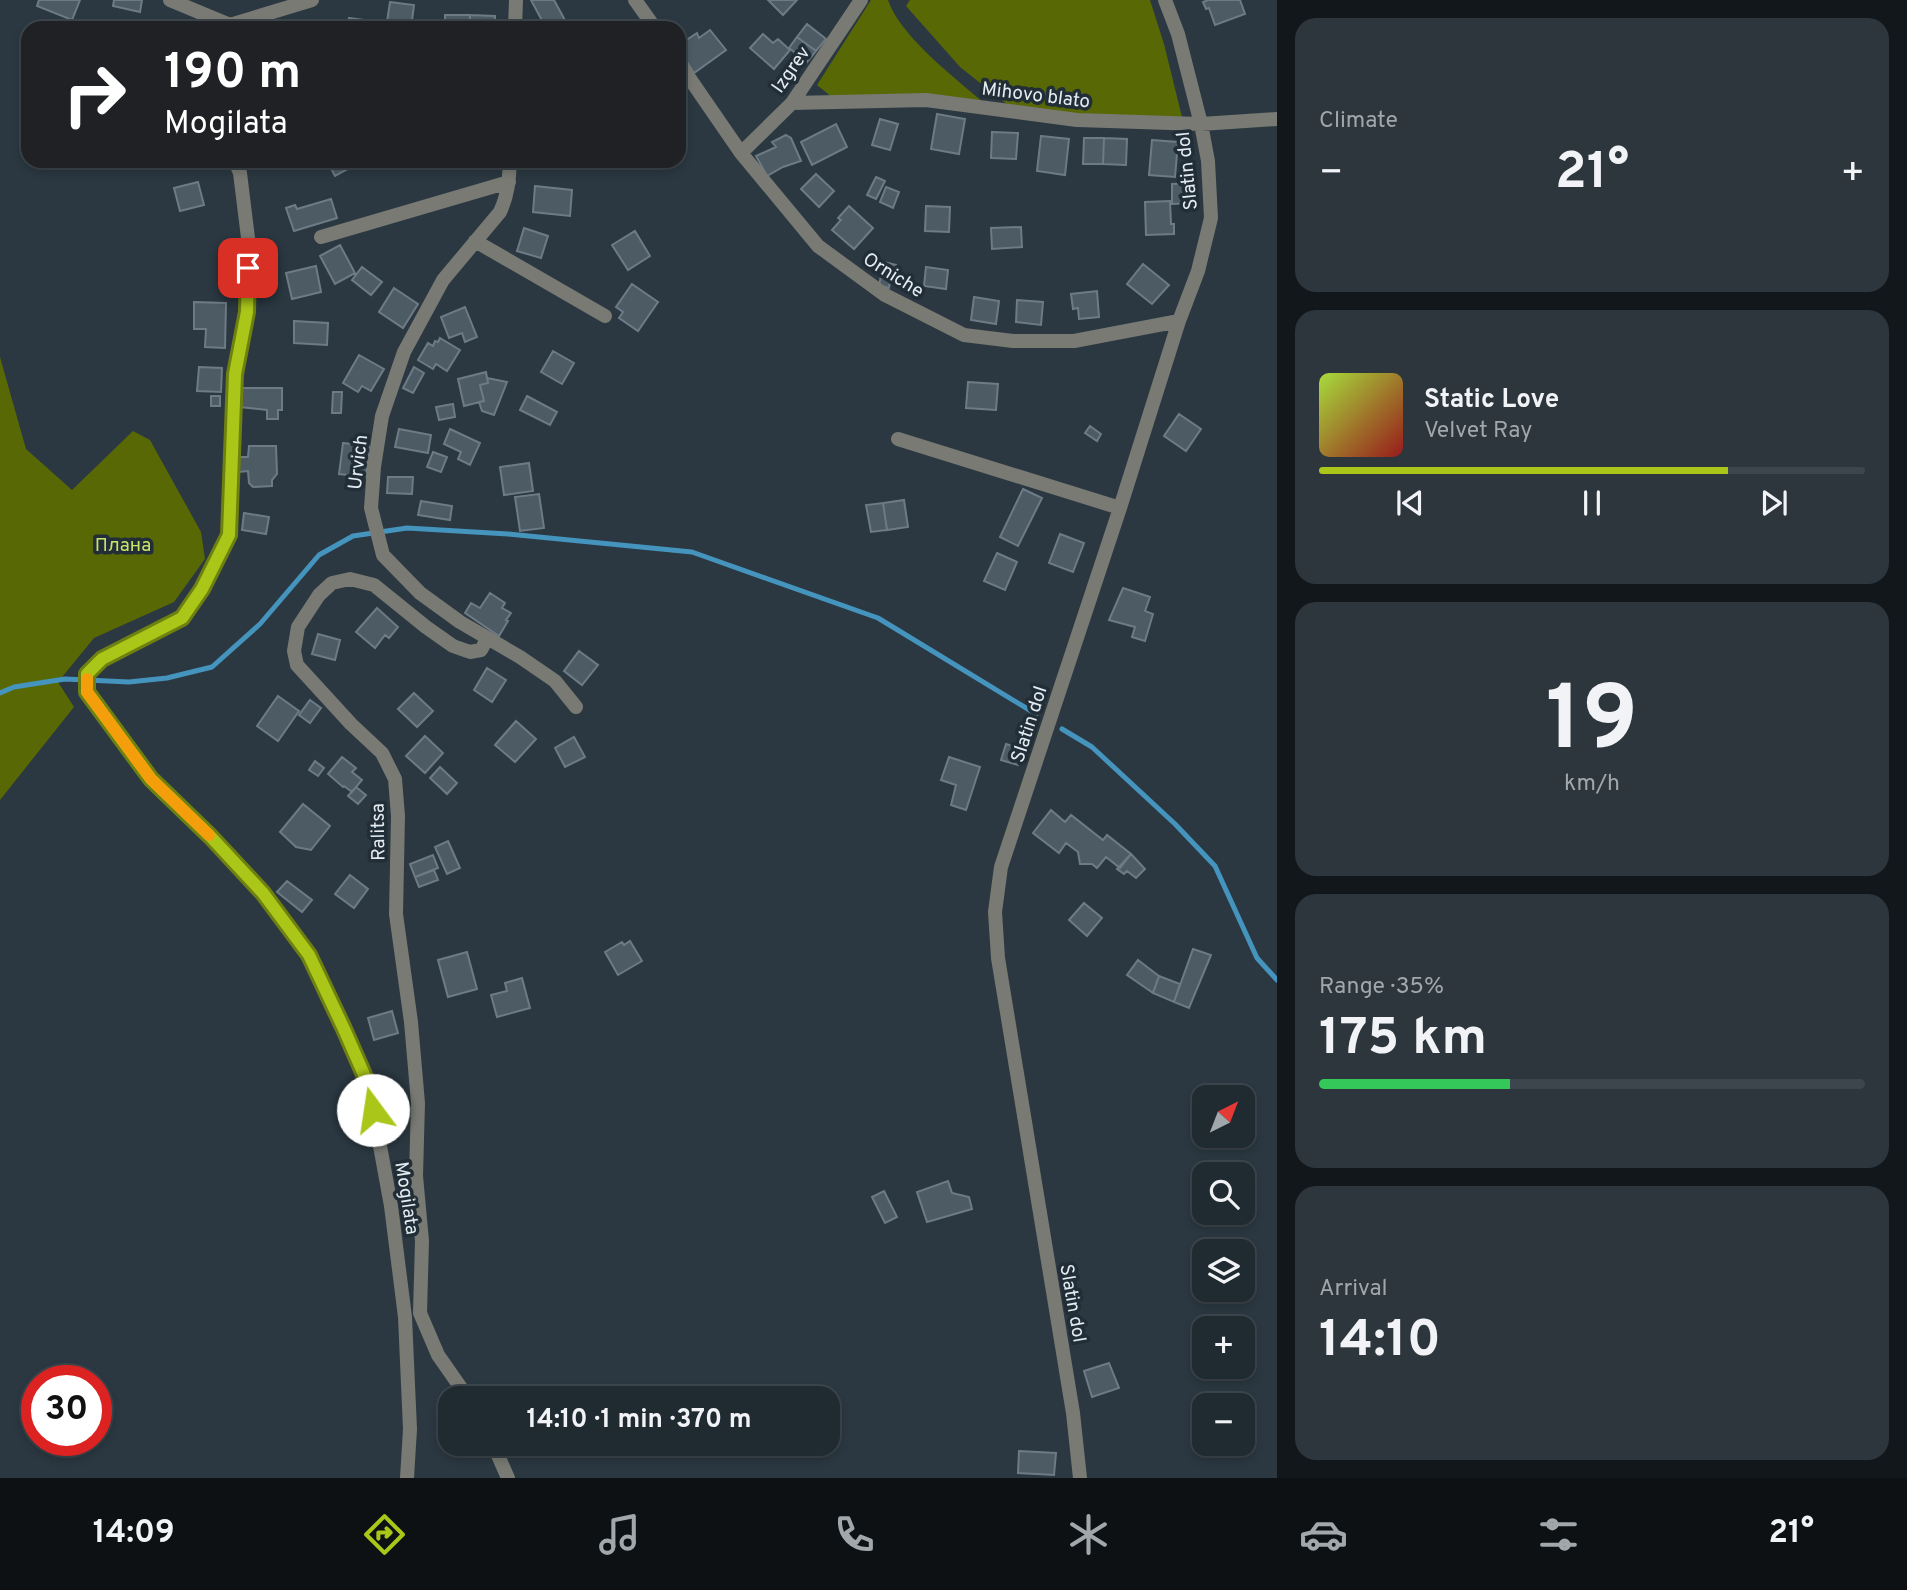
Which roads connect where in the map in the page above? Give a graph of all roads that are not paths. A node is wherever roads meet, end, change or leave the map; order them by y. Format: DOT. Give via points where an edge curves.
graph roads {
  1 [pos="170,0"];
  2 [pos="312,0"];
  3 [pos="516,0"];
  4 [pos="635,0"];
  5 [pos="860,0"];
  6 [pos="1165,0"];
  7 [pos="216,21"];
  8 [pos="247,21"];
  9 [pos="514,21"];
  10 [pos="650,21"];
  11 [pos="686,73"];
  12 [pos="792,103"];
  13 [pos="1277,118"];
  14 [pos="1201,124"];
  15 [pos="741,153"];
  16 [pos="238,168"];
  17 [pos="510,168"];
  18 [pos="509,182"];
  19 [pos="321,237"];
  20 [pos="475,241"];
  21 [pos="605,316"];
  22 [pos="1179,321"];
  23 [pos="898,439"];
  24 [pos="1120,508"];
  25 [pos="488,639"];
  26 [pos="576,708"];
  27 [pos="420,1313"];
  28 [pos="405,1317"];
  29 [pos="459,1386"];
  30 [pos="499,1456"];
  31 [pos="407,1478"];
  32 [pos="508,1478"];
  33 [pos="1080,1478"];
  1 -- 7 [label="street"];
  2 -- 8 [label="street"];
  3 -- 9 [label="street"];
  4 -- 10 [label="street"];
  5 -- 12 [label="street, Izgrev"];
  6 -- 14 [label="street, Slatin dol"];
  11 -- 15 [label="street, Orniche"];
  12 -- 14 [label="street, Mihovo blato" via="926,100 1077,120"];
  12 -- 15 [label="street, Izgrev"];
  13 -- 14 [label="street, Mihovo blato"];
  14 -- 22 [label="street, Slatin dol" via="1211,218"];
  15 -- 22 [label="street, Orniche" via="818,246 885,295 964,335 1074,341"];
  16 -- 28 [label="street, Mogilata" via="248,246 247,312 235,374 229,535 182,618 102,659 87,674 87,692 151,779 263,893 309,955 369,1086"];
  17 -- 18 [label="street, Urvich"];
  18 -- 19 [label="street"];
  18 -- 20 [label="street, Urvich" via="500,212"];
  20 -- 21 [label="street"];
  20 -- 25 [label="street, Urvich" via="443,280 404,352 383,416 370,508 383,555 420,593"];
  22 -- 24 [label="street, Slatin dol"];
  23 -- 24 [label="street"];
  24 -- 33 [label="street, Slatin dol" via="1001,867 995,912 998,958"];
  25 -- 26 [label="street, Urvich" via="555,681"];
  25 -- 27 [label="street, Ralitsa" via="481,650 470,652 453,646 374,585 350,579 332,583 319,595 298,627 294,651 297,665 382,754 395,779 396,914 418,1103"];
  27 -- 28 [label="street"];
  27 -- 29 [label="street" via="438,1356"];
  28 -- 31 [label="street, Mogilata" via="410,1429"];
  30 -- 32 [label="street"];
}
